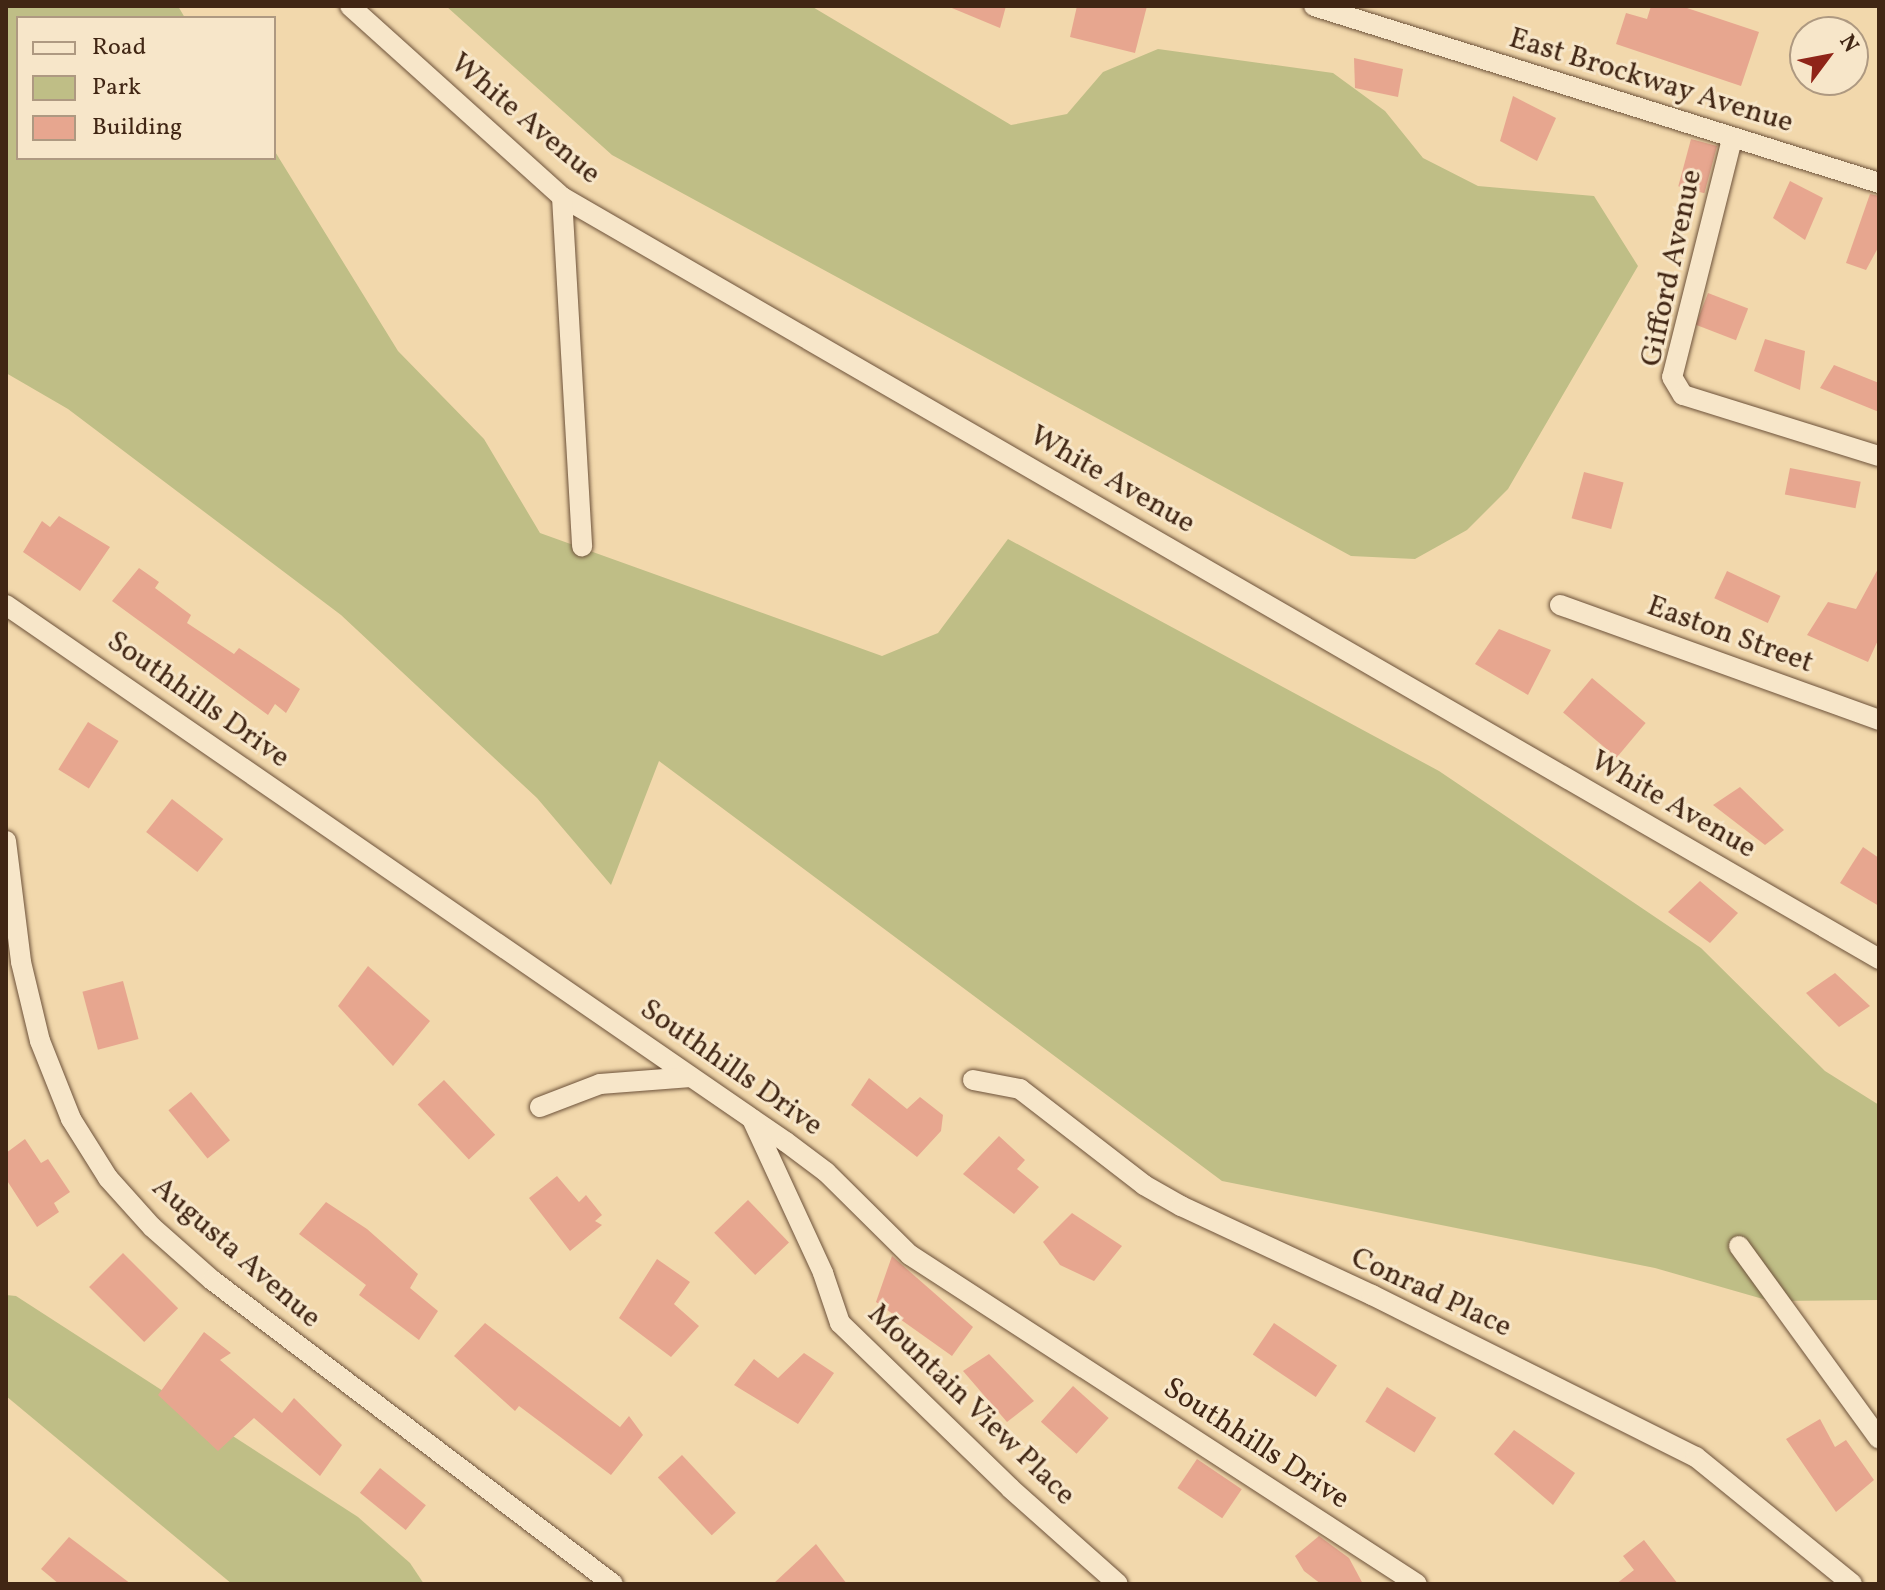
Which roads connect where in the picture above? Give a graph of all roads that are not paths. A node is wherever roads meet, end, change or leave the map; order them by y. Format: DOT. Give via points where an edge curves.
graph roads {
  1 [pos="350,6"];
  2 [pos="1314,6"];
  3 [pos="1732,139"];
  4 [pos="1879,183"];
  5 [pos="562,197"];
  6 [pos="1879,456"];
  7 [pos="582,546"];
  8 [pos="6,605"];
  9 [pos="1560,605"];
  10 [pos="1879,720"];
  11 [pos="6,841"];
  12 [pos="1879,959"];
  13 [pos="691,1077"];
  14 [pos="973,1080"];
  15 [pos="540,1107"];
  16 [pos="752,1119"];
  17 [pos="1739,1246"];
  18 [pos="1879,1439"];
  19 [pos="613,1584"];
  20 [pos="1118,1584"];
  21 [pos="1417,1584"];
  22 [pos="1852,1584"];
  1 -- 5 [label="street, White Avenue"];
  2 -- 3 [label="street, East Brockway Avenue"];
  3 -- 4 [label="street, East Brockway Avenue"];
  3 -- 6 [label="street, Gifford Avenue" via="1672,377 1683,395"];
  5 -- 7 [label="street"];
  5 -- 12 [label="street, White Avenue"];
  8 -- 13 [label="street, Southhills Drive"];
  9 -- 10 [label="street, Easton Street"];
  11 -- 19 [label="street, Augusta Avenue" via="21,962 40,1041 71,1119 108,1178 152,1227 212,1280"];
  13 -- 15 [label="street" via="600,1084"];
  13 -- 16 [label="street, Southhills Drive"];
  14 -- 22 [label="street, Conrad Place" via="1020,1089 1144,1185 1181,1206 1696,1457"];
  16 -- 20 [label="street, Mountain View Place" via="823,1273 840,1323"];
  16 -- 21 [label="street, Southhills Drive" via="826,1172 910,1255"];
  17 -- 18 [label="street"];
}
